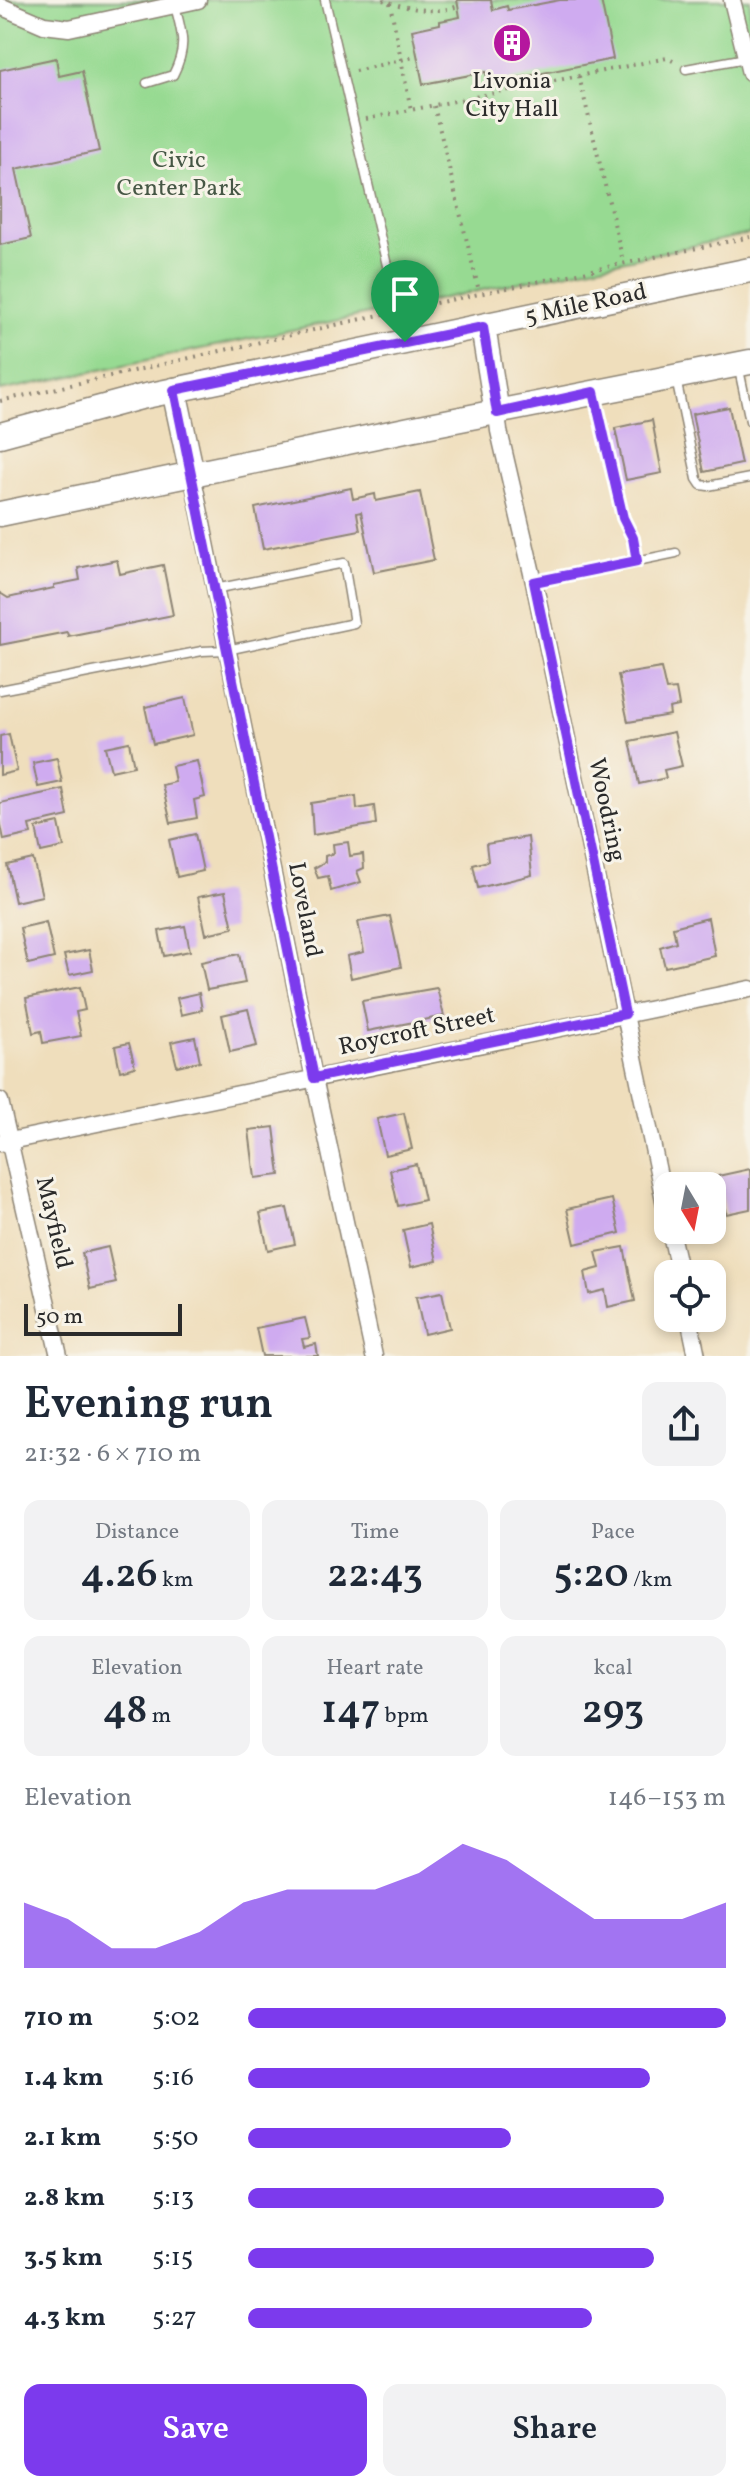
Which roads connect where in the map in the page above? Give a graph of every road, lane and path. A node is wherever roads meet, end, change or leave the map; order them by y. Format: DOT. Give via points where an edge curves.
graph roads {
  1 [pos="198,0"];
  2 [pos="325,0"];
  3 [pos="383,0"];
  4 [pos="732,0"];
  5 [pos="390,3"];
  6 [pos="175,5"];
  7 [pos="0,6"];
  8 [pos="458,6"];
  9 [pos="418,56"];
  10 [pos="402,59"];
  11 [pos="748,66"];
  12 [pos="686,69"];
  13 [pos="579,76"];
  14 [pos="147,83"];
  15 [pos="358,83"];
  16 [pos="434,106"];
  17 [pos="364,108"];
  18 [pos="411,111"];
  19 [pos="750,237"];
  20 [pos="623,261"];
  21 [pos="750,270"];
  22 [pos="479,291"];
  23 [pos="398,311"];
  24 [pos="483,327"];
  25 [pos="405,342"];
  26 [pos="744,363"];
  27 [pos="676,376"];
  28 [pos="174,390"];
  29 [pos="594,392"];
  30 [pos="0,401"];
  31 [pos="497,413"];
  32 [pos="750,421"];
  33 [pos="0,435"];
  34 [pos="192,474"];
  35 [pos="750,478"];
  36 [pos="0,514"];
  37 [pos="676,553"];
  38 [pos="637,561"];
  39 [pos="534,582"];
  40 [pos="215,589"];
  41 [pos="227,650"];
  42 [pos="0,690"];
  43 [pos="750,989"];
  44 [pos="625,1014"];
  45 [pos="314,1078"];
  46 [pos="0,1101"];
  47 [pos="4,1142"];
  48 [pos="658,1172"];
  49 [pos="692,1332"];
  50 [pos="59,1356"];
  51 [pos="374,1356"];
  52 [pos="697,1356"];
  1 -- 6 [label="street"];
  2 -- 23 [label="lane"];
  3 -- 5 [label="path"];
  4 -- 11 [label="street"];
  5 -- 8 [label="path" via="446,11"];
  5 -- 10 [label="path"];
  6 -- 7 [label="street" via="69,28 44,25"];
  6 -- 14 [label="lane" via="183,54 173,75"];
  9 -- 10 [label="path"];
  10 -- 15 [label="path" via="355,71"];
  10 -- 18 [label="path"];
  11 -- 12 [label="lane"];
  12 -- 13 [label="path" via="667,58"];
  13 -- 16 [label="path"];
  13 -- 20 [label="path"];
  16 -- 18 [label="path"];
  16 -- 22 [label="path"];
  17 -- 18 [label="path" via="366,120"];
  19 -- 23 [label="path"];
  21 -- 24 [label="main road, 5 Mile Road"];
  23 -- 25 [label="lane"];
  23 -- 30 [label="path"];
  24 -- 25 [label="main road, 5 Mile Road"];
  24 -- 31 [label="main road"];
  25 -- 28 [label="main road, 5 Mile Road"];
  26 -- 27 [label="main road"];
  26 -- 32 [label="lane"];
  27 -- 29 [label="main road"];
  27 -- 35 [label="lane" via="701,485"];
  28 -- 33 [label="main road, 5 Mile Road"];
  28 -- 34 [label="main road"];
  29 -- 31 [label="main road"];
  29 -- 38 [label="lane"];
  31 -- 34 [label="main road"];
  31 -- 39 [label="street, Woodring"];
  34 -- 36 [label="main road"];
  34 -- 40 [label="street, Loveland"];
  37 -- 38 [label="lane"];
  38 -- 39 [label="lane"];
  39 -- 44 [label="street, Woodring"];
  40 -- 41 [label="street, Loveland"];
  40 -- 41 [label="lane" via="344,563 354,623"];
  41 -- 42 [label="lane"];
  41 -- 45 [label="street, Loveland"];
  43 -- 44 [label="street, Roycroft Street"];
  44 -- 45 [label="street, Roycroft Street"];
  44 -- 48 [label="street, Woodring"];
  45 -- 47 [label="street, Roycroft Street"];
  45 -- 51 [label="street, Loveland"];
  46 -- 47 [label="street, Mayfield"];
  47 -- 50 [label="street, Mayfield"];
  49 -- 52 [label="street"];
}
